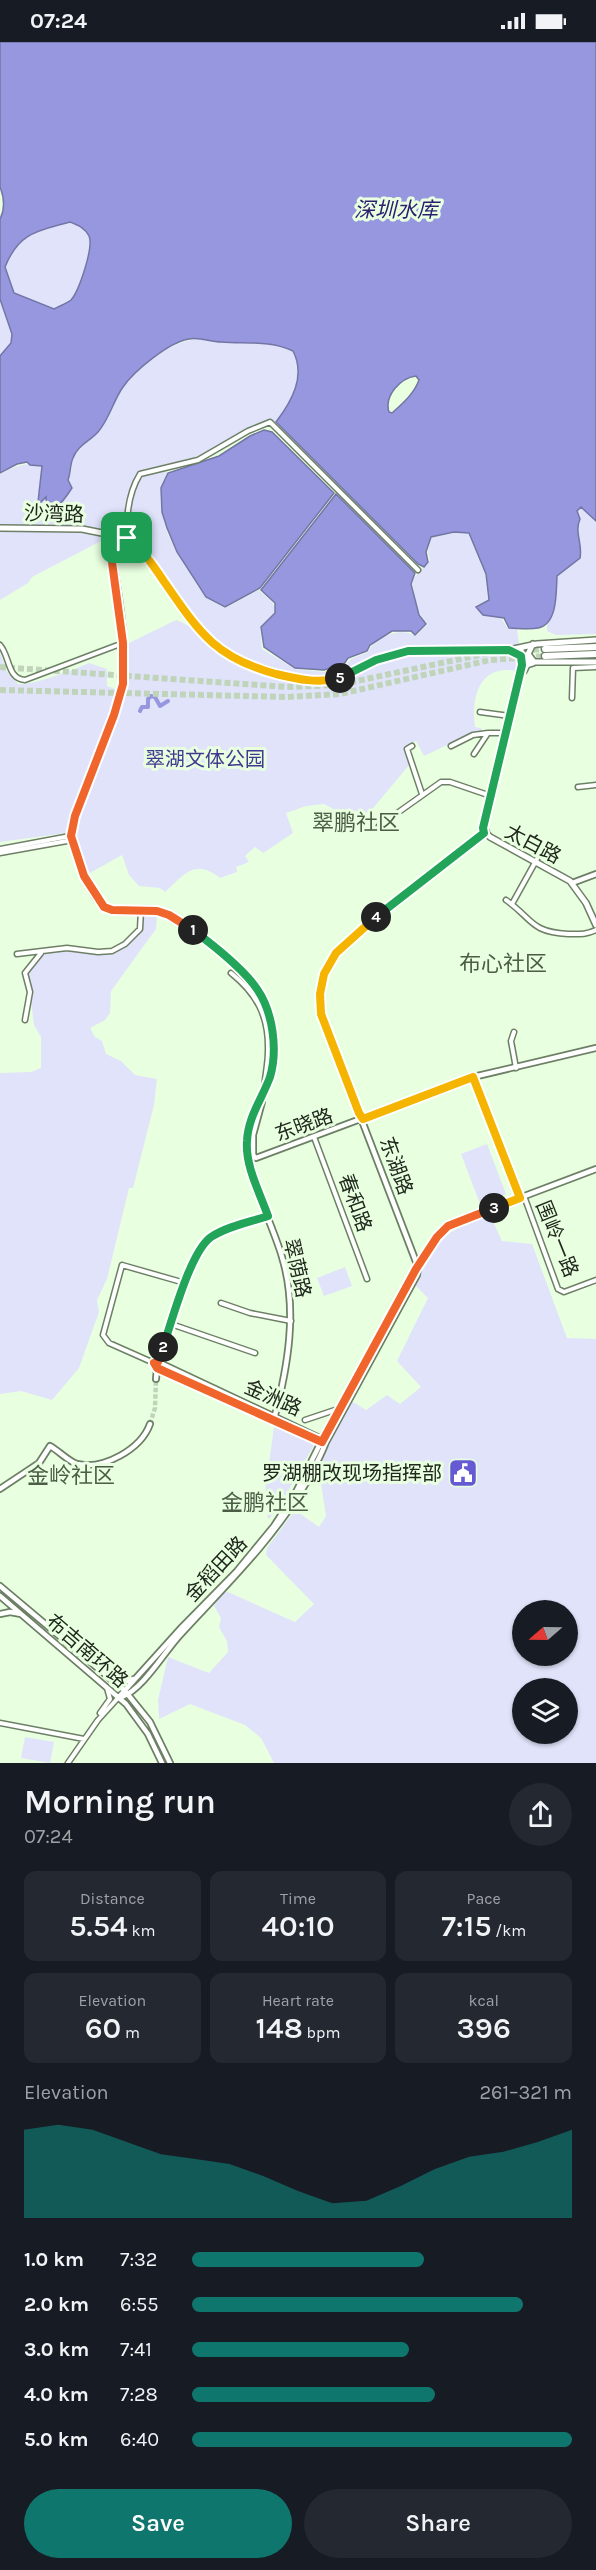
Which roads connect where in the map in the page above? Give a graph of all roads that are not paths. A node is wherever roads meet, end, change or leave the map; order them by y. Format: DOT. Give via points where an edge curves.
graph roads {
  1 [pos="0,528"];
  2 [pos="108,533"];
  3 [pos="127,538"];
  4 [pos="418,570"];
  5 [pos="596,640"];
  6 [pos="123,643"];
  7 [pos="533,644"];
  8 [pos="0,645"];
  9 [pos="596,646"];
  10 [pos="521,648"];
  11 [pos="509,650"];
  12 [pos="596,654"];
  13 [pos="523,658"];
  14 [pos="596,662"];
  15 [pos="535,663"];
  16 [pos="596,667"];
  17 [pos="524,671"];
  18 [pos="507,695"];
  19 [pos="516,697"];
  20 [pos="572,698"];
  21 [pos="480,712"];
  22 [pos="512,716"];
  23 [pos="488,733"];
  24 [pos="508,733"];
  25 [pos="412,746"];
  26 [pos="451,746"];
  27 [pos="474,754"];
  28 [pos="596,785"];
  29 [pos="578,787"];
  30 [pos="422,794"];
  31 [pos="491,796"];
  32 [pos="379,826"];
  33 [pos="485,832"];
  34 [pos="71,836"];
  35 [pos="0,851"];
  36 [pos="536,860"];
  37 [pos="596,874"];
  38 [pos="574,882"];
  39 [pos="506,900"];
  40 [pos="513,904"];
  41 [pos="141,910"];
  42 [pos="596,917"];
  43 [pos="596,925"];
  44 [pos="596,930"];
  45 [pos="42,952"];
  46 [pos="17,954"];
  47 [pos="231,973"];
  48 [pos="25,1020"];
  49 [pos="514,1032"];
  50 [pos="596,1048"];
  51 [pos="516,1068"];
  52 [pos="473,1077"];
  53 [pos="264,1089"];
  54 [pos="260,1097"];
  55 [pos="363,1119"];
  56 [pos="314,1137"];
  57 [pos="596,1169"];
  58 [pos="522,1197"];
  59 [pos="268,1216"];
  60 [pos="418,1267"];
  61 [pos="367,1279"];
  62 [pos="596,1281"];
  63 [pos="185,1283"];
  64 [pos="220,1303"];
  65 [pos="291,1321"];
  66 [pos="171,1324"];
  67 [pos="255,1353"];
  68 [pos="156,1364"];
  69 [pos="156,1379"];
  70 [pos="345,1406"];
  71 [pos="274,1417"];
  72 [pos="305,1420"];
  73 [pos="150,1424"];
  74 [pos="324,1441"];
  75 [pos="0,1490"];
  76 [pos="1,1593"];
  77 [pos="0,1605"];
  78 [pos="0,1614"];
  79 [pos="22,1615"];
  80 [pos="141,1675"];
  81 [pos="108,1676"];
  82 [pos="105,1685"];
  83 [pos="126,1693"];
  84 [pos="118,1698"];
  85 [pos="98,1720"];
  86 [pos="0,1722"];
  87 [pos="84,1739"];
  88 [pos="68,1763"];
  89 [pos="162,1763"];
  90 [pos="170,1763"];
  1 -- 2 [label="main road, 沙湾路"];
  2 -- 3 [label="main road, 沙湾路"];
  2 -- 6 [label="street"];
  3 -- 4 [label="street" via="127,514 140,474 198,460 270,422"];
  3 -- 11 [label="main road" via="153,564 200,633 233,657 262,670 323,681 408,651"];
  5 -- 7 [label="main road"];
  6 -- 8 [label="street" via="25,680 13,674"];
  6 -- 34 [label="street" via="124,672 117,706"];
  7 -- 10 [label="main road"];
  7 -- 15 [label="main road" via="528,654"];
  9 -- 12 [label="highway" via="545,652"];
  10 -- 11 [label="main road"];
  10 -- 13 [label="main road, 太白路"];
  11 -- 13 [label="main road"];
  13 -- 15 [label="main road"];
  13 -- 17 [label="main road, 太白路"];
  13 -- 19 [label="main road, 太白路"];
  14 -- 15 [label="main road"];
  15 -- 17 [label="main road" via="527,665"];
  16 -- 20 [label="street" via="573,668"];
  17 -- 19 [label="main road, 太白路"];
  18 -- 19 [label="street"];
  19 -- 22 [label="main road, 太白路"];
  21 -- 22 [label="street"];
  22 -- 24 [label="main road, 太白路"];
  23 -- 24 [label="street"];
  23 -- 26 [label="street" via="473,735"];
  23 -- 27 [label="street"];
  24 -- 31 [label="main road, 太白路"];
  24 -- 33 [label="main road, 太白路"];
  25 -- 30 [label="street" via="407,749"];
  28 -- 29 [label="street"];
  30 -- 31 [label="street" via="447,781"];
  30 -- 32 [label="street"];
  31 -- 33 [label="main road, 太白路"];
  33 -- 36 [label="main road, 太白路"];
  33 -- 55 [label="street, 东湖路" via="343,945 325,970 320,1009"];
  34 -- 35 [label="street" via="57,844"];
  34 -- 41 [label="street, 翠荫路" via="84,876 104,907"];
  36 -- 38 [label="main road, 太白路"];
  36 -- 40 [label="street"];
  37 -- 38 [label="street"];
  38 -- 42 [label="main road, 太白路"];
  38 -- 43 [label="main road, 太白路"];
  39 -- 40 [label="street"];
  40 -- 44 [label="street" via="532,924 548,933 586,934"];
  41 -- 45 [label="street" via="140,929 112,951 67,948"];
  41 -- 53 [label="street, 翠荫路" via="169,915 188,926 256,988 267,1013 273,1045 273,1063"];
  45 -- 46 [label="street"];
  45 -- 48 [label="street" via="26,973 30,992"];
  47 -- 53 [label="street" via="254,994 263,1015 268,1044"];
  49 -- 51 [label="street" via="511,1041"];
  50 -- 51 [label="street, 东晓路"];
  51 -- 52 [label="street, 东晓路"];
  52 -- 55 [label="street, 东晓路"];
  52 -- 58 [label="street, 围岭一路"];
  53 -- 54 [label="street, 翠荫路"];
  54 -- 56 [label="street, 东晓路" via="252,1142 255,1158"];
  54 -- 59 [label="street, 翠荫路" via="251,1120 247,1148"];
  55 -- 56 [label="street, 东晓路"];
  55 -- 60 [label="street, 东湖路"];
  56 -- 61 [label="street, 春和路"];
  57 -- 58 [label="street, 金稻田路"];
  58 -- 60 [label="street, 金稻田路" via="445,1228"];
  58 -- 62 [label="street, 围岭一路" via="558,1288 564,1292"];
  59 -- 63 [label="street" via="210,1238 198,1251"];
  59 -- 65 [label="street, 翠荫路" via="287,1274"];
  60 -- 70 [label="street, 金稻田路"];
  63 -- 66 [label="street"];
  63 -- 68 [label="street" via="122,1265 103,1335 109,1343"];
  64 -- 65 [label="street"];
  65 -- 71 [label="street, 翠荫路"];
  66 -- 67 [label="street"];
  66 -- 68 [label="street"];
  68 -- 69 [label="street"];
  68 -- 71 [label="street, 金洲路"];
  70 -- 72 [label="street"];
  70 -- 74 [label="street, 金稻田路"];
  71 -- 74 [label="street, 金洲路"];
  73 -- 75 [label="street" via="144,1436 131,1447 103,1462 74,1463 50,1446 39,1462"];
  74 -- 80 [label="street, 金稻田路" via="268,1534"];
  74 -- 83 [label="street, 金稻田路" via="299,1495 272,1535"];
  76 -- 77 [label="street"];
  76 -- 79 [label="street, 布吉南环路"];
  76 -- 81 [label="street, 布吉南环路" via="9,1594"];
  78 -- 79 [label="street"];
  79 -- 82 [label="street, 布吉南环路"];
  80 -- 81 [label="street" via="126,1682"];
  80 -- 83 [label="street, 金稻田路"];
  81 -- 83 [label="street, 布吉南环路"];
  82 -- 84 [label="street, 布吉南环路"];
  82 -- 85 [label="street" via="110,1699"];
  83 -- 84 [label="street, 金稻田路"];
  83 -- 90 [label="street" via="150,1722"];
  84 -- 85 [label="street"];
  84 -- 89 [label="street, 布吉南环路" via="148,1734"];
  85 -- 87 [label="street"];
  86 -- 87 [label="street"];
  87 -- 88 [label="street"];
}
